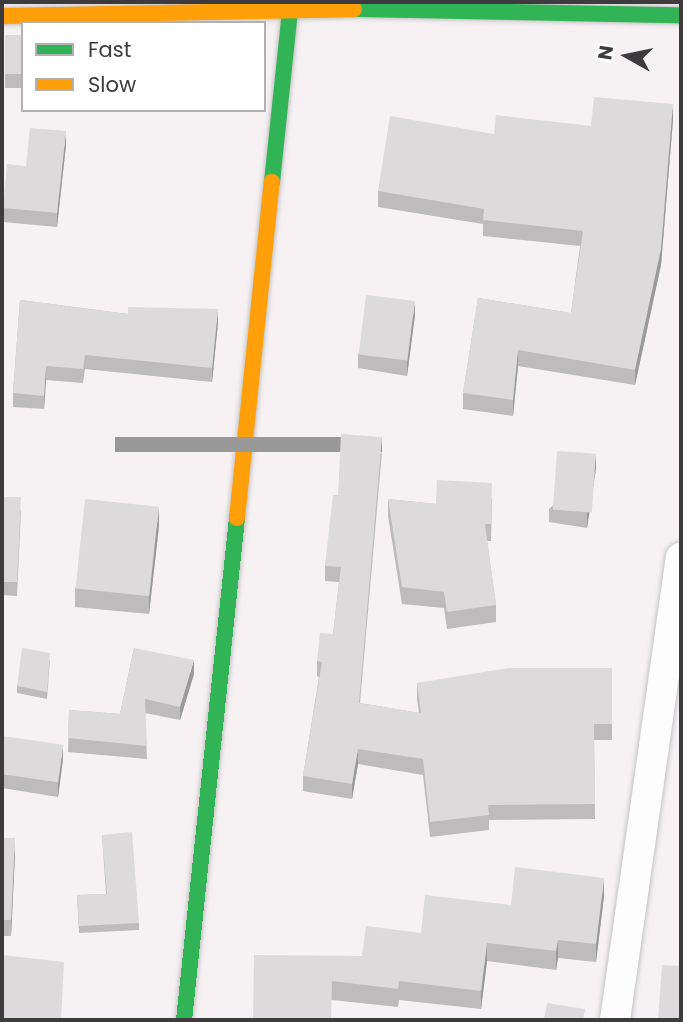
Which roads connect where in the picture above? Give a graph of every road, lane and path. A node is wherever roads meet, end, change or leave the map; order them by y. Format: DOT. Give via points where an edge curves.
graph roads {
  1 [pos="290,10"];
  2 [pos="681,15"];
  3 [pos="2,16"];
  4 [pos="681,558"];
  5 [pos="184,1020"];
  6 [pos="615,1020"];
  1 -- 2 [label="street"];
  1 -- 3 [label="street"];
  1 -- 5 [label="street"];
  4 -- 6 [label="street"];
}
